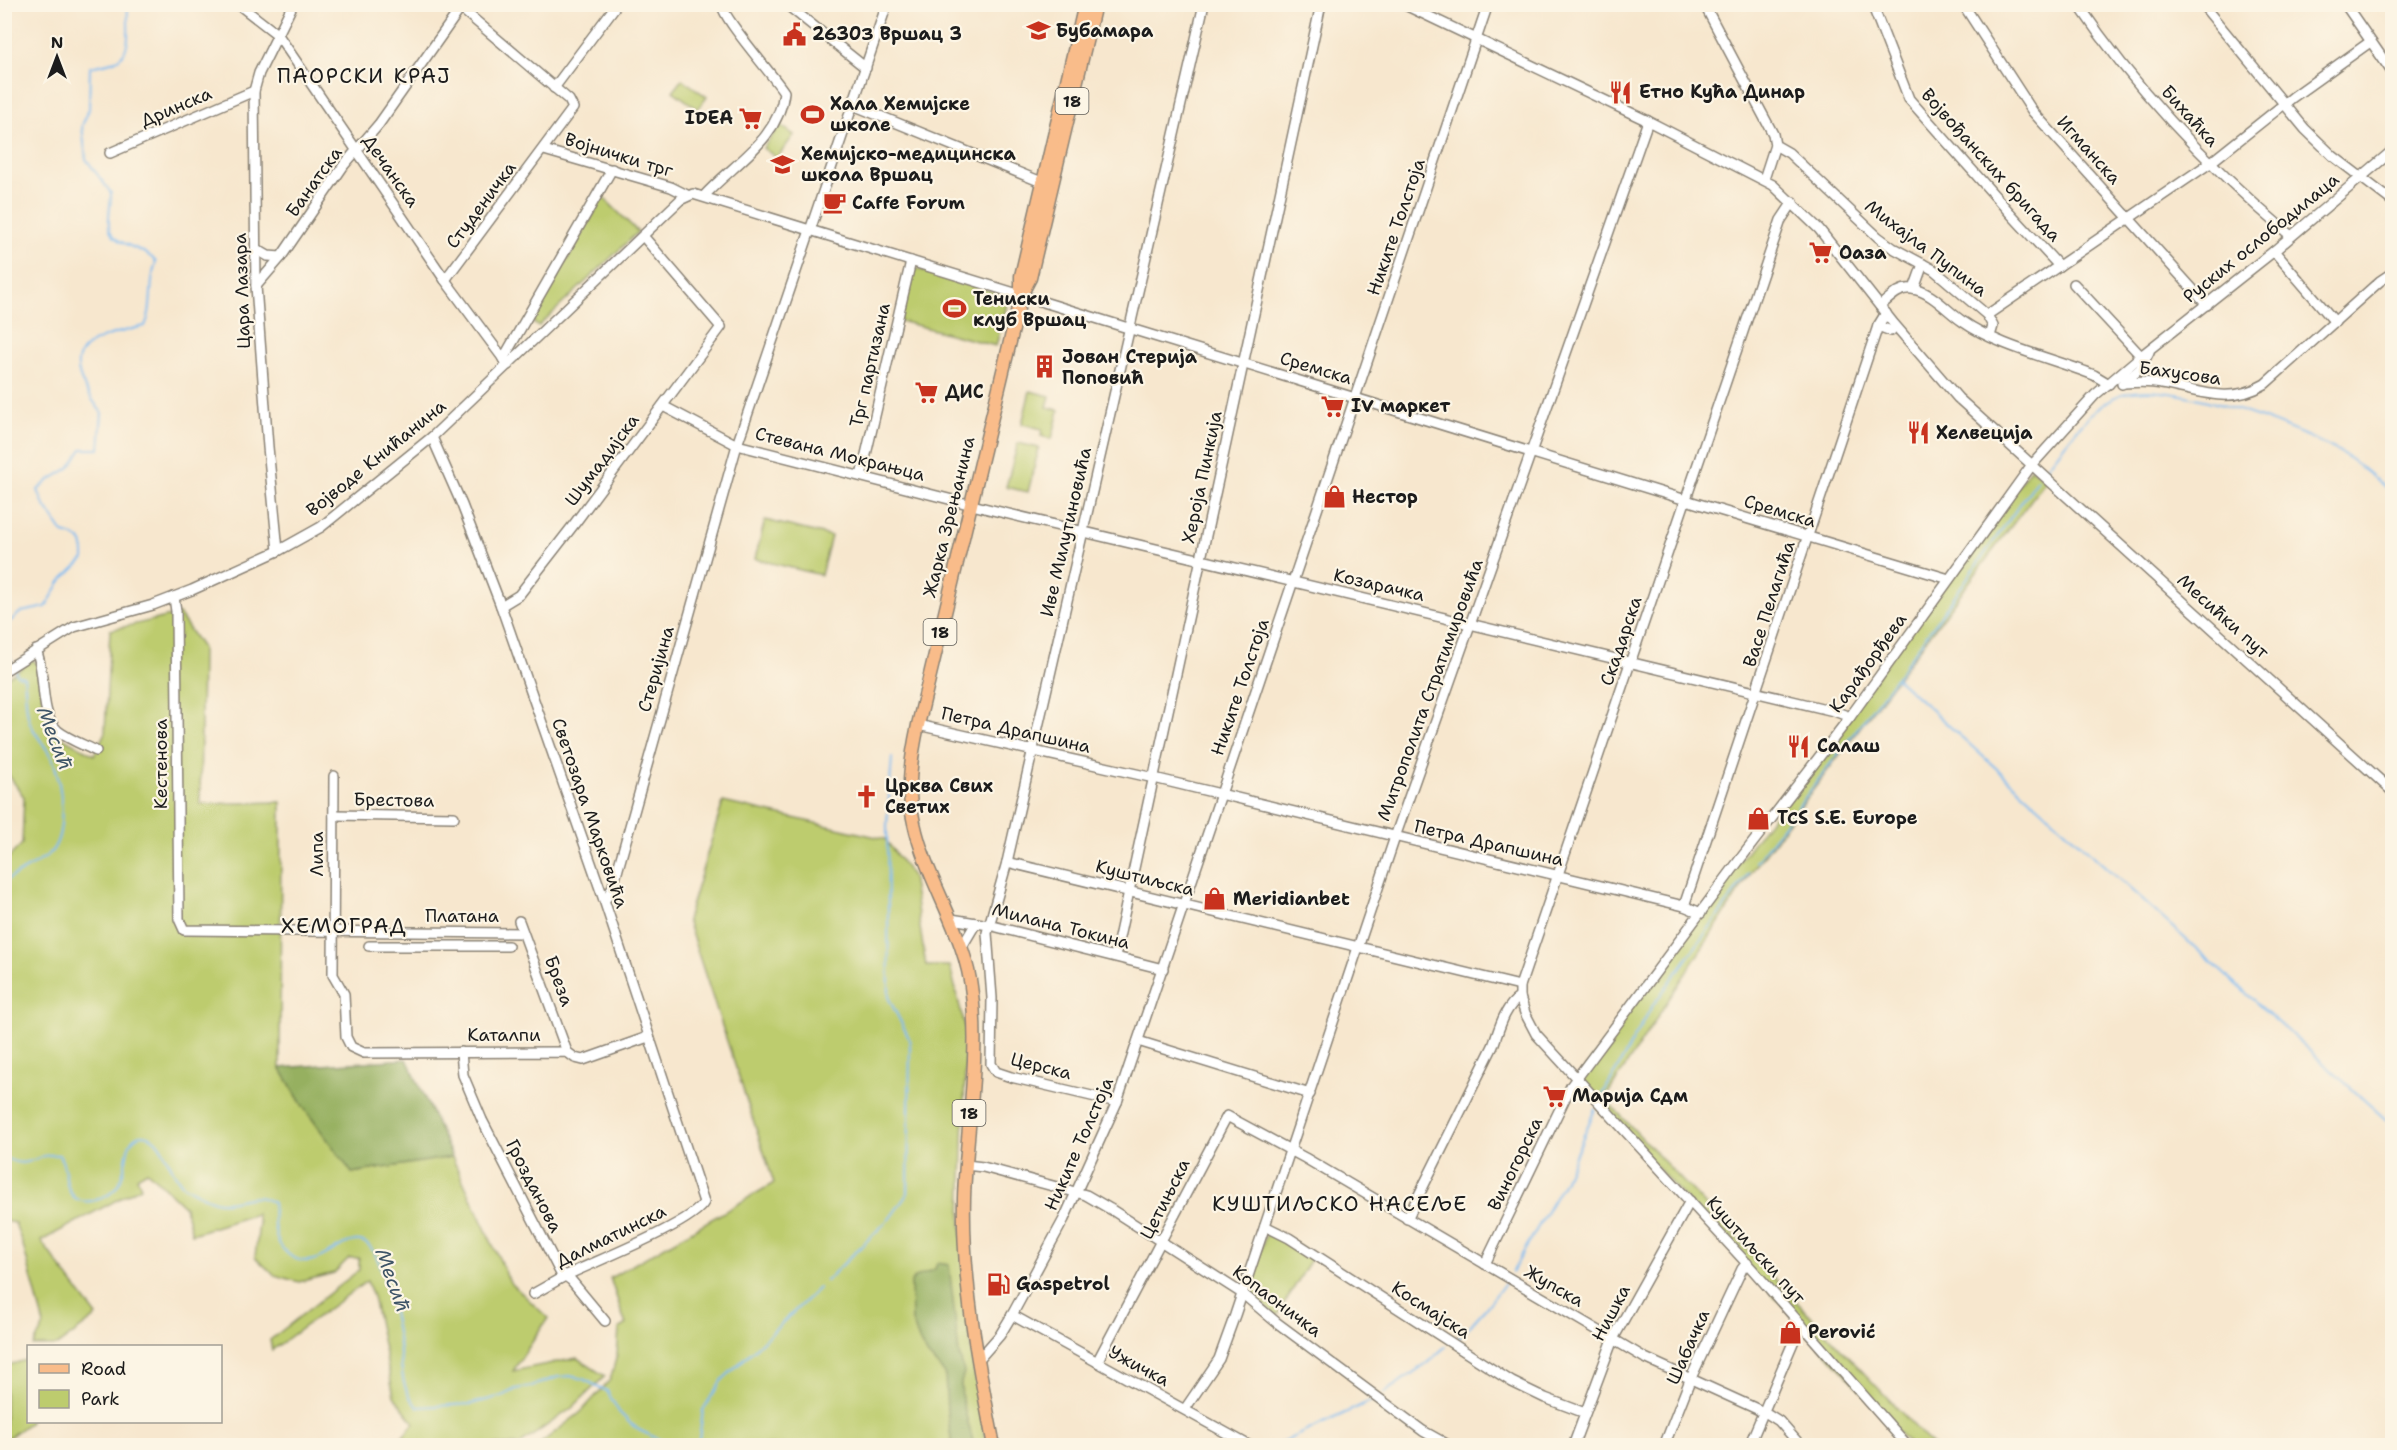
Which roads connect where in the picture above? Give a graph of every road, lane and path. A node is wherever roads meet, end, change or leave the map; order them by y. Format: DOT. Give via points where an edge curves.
graph roads {
  1 [pos="238,4"];
  2 [pos="293,4"];
  3 [pos="618,4"];
  4 [pos="722,4"];
  5 [pos="786,4"];
  6 [pos="887,4"];
  7 [pos="1085,4"];
  8 [pos="1095,4"];
  9 [pos="1204,4"];
  10 [pos="1321,4"];
  11 [pos="1403,4"];
  12 [pos="1488,4"];
  13 [pos="1704,4"];
  14 [pos="1872,4"];
  15 [pos="1963,4"];
  16 [pos="2078,4"];
  17 [pos="2202,4"];
  18 [pos="2345,4"];
  19 [pos="458,7"];
  20 [pos="278,35"];
  21 [pos="1476,40"];
  22 [pos="2370,42"];
  23 [pos="866,68"];
  24 [pos="2392,72"];
  25 [pos="554,88"];
  26 [pos="255,91"];
  27 [pos="853,105"];
  28 [pos="2283,105"];
  29 [pos="1648,121"];
  30 [pos="1775,148"];
  31 [pos="544,150"];
  32 [pos="357,151"];
  33 [pos="2392,151"];
  34 [pos="110,153"];
  35 [pos="2210,163"];
  36 [pos="612,169"];
  37 [pos="2362,177"];
  38 [pos="1764,180"];
  39 [pos="1044,183"];
  40 [pos="687,195"];
  41 [pos="704,196"];
  42 [pos="2392,201"];
  43 [pos="1793,202"];
  44 [pos="2129,218"];
  45 [pos="810,230"];
  46 [pos="643,236"];
  47 [pos="2291,236"];
  48 [pos="256,249"];
  49 [pos="2274,251"];
  50 [pos="281,257"];
  51 [pos="911,261"];
  52 [pos="2059,266"];
  53 [pos="1921,270"];
  54 [pos="2392,273"];
  55 [pos="445,280"];
  56 [pos="2074,284"];
  57 [pos="256,286"];
  58 [pos="1914,289"];
  59 [pos="1021,296"];
  60 [pos="2207,305"];
  61 [pos="1883,310"];
  62 [pos="1987,315"];
  63 [pos="2335,322"];
  64 [pos="524,323"];
  65 [pos="1878,326"];
  66 [pos="1129,328"];
  67 [pos="1891,331"];
  68 [pos="539,336"];
  69 [pos="1990,336"];
  70 [pos="2150,350"];
  71 [pos="2141,356"];
  72 [pos="505,362"];
  73 [pos="1243,363"];
  74 [pos="2140,369"];
  75 [pos="2125,370"];
  76 [pos="2146,382"];
  77 [pos="2124,383"];
  78 [pos="2107,386"];
  79 [pos="1356,397"];
  80 [pos="663,406"];
  81 [pos="432,437"];
  82 [pos="737,445"];
  83 [pos="1531,451"];
  84 [pos="2031,466"];
  85 [pos="861,476"];
  86 [pos="1687,499"];
  87 [pos="971,504"];
  88 [pos="1083,530"];
  89 [pos="1808,537"];
  90 [pos="278,551"];
  91 [pos="1201,559"];
  92 [pos="1949,579"];
  93 [pos="1294,581"];
  94 [pos="174,597"];
  95 [pos="501,606"];
  96 [pos="1471,624"];
  97 [pos="36,650"];
  98 [pos="1631,663"];
  99 [pos="5,671"];
  100 [pos="1757,693"];
  101 [pos="1850,717"];
  102 [pos="918,725"];
  103 [pos="1032,750"];
  104 [pos="96,751"];
  105 [pos="334,776"];
  106 [pos="1154,778"];
  107 [pos="2392,791"];
  108 [pos="1221,794"];
  109 [pos="334,815"];
  110 [pos="454,817"];
  111 [pos="1395,837"];
  112 [pos="1006,862"];
  113 [pos="1557,876"];
  114 [pos="1129,891"];
  115 [pos="604,900"];
  116 [pos="1184,904"];
  117 [pos="1684,906"];
  118 [pos="1701,913"];
  119 [pos="951,919"];
  120 [pos="519,921"];
  121 [pos="976,923"];
  122 [pos="989,925"];
  123 [pos="184,930"];
  124 [pos="334,932"];
  125 [pos="463,932"];
  126 [pos="523,933"];
  127 [pos="963,945"];
  128 [pos="369,946"];
  129 [pos="463,946"];
  130 [pos="508,946"];
  131 [pos="1358,947"];
  132 [pos="1115,956"];
  133 [pos="1163,969"];
  134 [pos="1520,986"];
  135 [pos="1520,998"];
  136 [pos="648,1037"];
  137 [pos="1138,1041"];
  138 [pos="354,1050"];
  139 [pos="461,1052"];
  140 [pos="567,1052"];
  141 [pos="993,1068"];
  142 [pos="1577,1080"];
  143 [pos="1310,1094"];
  144 [pos="1117,1102"];
  145 [pos="1290,1151"];
  146 [pos="966,1165"];
  147 [pos="1077,1193"];
  148 [pos="1690,1202"];
  149 [pos="703,1204"];
  150 [pos="1407,1219"];
  151 [pos="1264,1226"];
  152 [pos="1162,1242"];
  153 [pos="1747,1263"];
  154 [pos="1485,1264"];
  155 [pos="1248,1272"];
  156 [pos="566,1276"];
  157 [pos="1227,1282"];
  158 [pos="533,1294"];
  159 [pos="1242,1294"];
  160 [pos="1012,1315"];
  161 [pos="605,1321"];
  162 [pos="1801,1324"];
  163 [pos="1613,1339"];
  164 [pos="978,1360"];
  165 [pos="1097,1362"];
  166 [pos="1690,1380"];
  167 [pos="1185,1409"];
  168 [pos="1763,1412"];
  169 [pos="1584,1413"];
  170 [pos="994,1446"];
  171 [pos="1250,1446"];
  172 [pos="1450,1446"];
  173 [pos="1573,1446"];
  174 [pos="1664,1446"];
  175 [pos="1749,1446"];
  176 [pos="1801,1446"];
  177 [pos="1908,1446"];
  1 -- 20 [label="street, Дечанска"];
  2 -- 20 [label="street, Цара Лазара"];
  3 -- 25 [label="street"];
  4 -- 41 [label="street" via="725,16 784,92 783,105 762,142"];
  5 -- 23 [label="street"];
  6 -- 23 [label="street, Стеријина"];
  7 -- 39 [label="main road, Жарка Зрењанина / 18"];
  8 -- 59 [label="main road, Жарка Зрењанина / 18" via="1030,278"];
  9 -- 66 [label="street, Иве Милутиновића"];
  10 -- 73 [label="street, Хероја Пинкија"];
  11 -- 21 [label="street, Месићки пут"];
  12 -- 21 [label="street, Никите Толстоја"];
  13 -- 30 [label="street" via="1773,134"];
  14 -- 52 [label="street, Војвођанских бригада" via="1909,99"];
  15 -- 44 [label="street, Игманска" via="2034,112"];
  16 -- 35 [label="street, Бихаћка" via="2124,67"];
  17 -- 28 [label="street"];
  18 -- 22 [label="street"];
  19 -- 25 [label="street"];
  19 -- 32 [label="street, Банатска"];
  20 -- 26 [label="street, Цара Лазара" via="259,73"];
  20 -- 32 [label="street, Дечанска"];
  21 -- 29 [label="street, Месићки пут"];
  21 -- 79 [label="street, Никите Толстоја"];
  22 -- 24 [label="street"];
  22 -- 28 [label="street, Војвођанских бригада"];
  23 -- 27 [label="street, Стеријина"];
  25 -- 31 [label="street, Војнички трг" via="573,108"];
  26 -- 34 [label="street, Дринска"];
  26 -- 48 [label="street, Цара Лазара"];
  27 -- 39 [label="street"];
  27 -- 45 [label="street, Стеријина"];
  28 -- 35 [label="street, Војвођанских бригада"];
  28 -- 37 [label="street" via="2321,146"];
  29 -- 38 [label="street, Месићки пут"];
  29 -- 83 [label="street, Митрополита Стратимировића"];
  30 -- 38 [label="street"];
  30 -- 53 [label="street, Михајла Пупина" via="1788,153 1878,237"];
  31 -- 36 [label="street, Војнички трг"];
  31 -- 55 [label="street, Студеничка"];
  32 -- 50 [label="street, Банатска"];
  32 -- 55 [label="street, Дечанска"];
  33 -- 37 [label="street, Руских ослободилаца"];
  35 -- 44 [label="street, Војвођанских бригада"];
  35 -- 47 [label="street, Бихаћка"];
  36 -- 40 [label="street, Војнички трг"];
  36 -- 64 [label="street, Војводе Книћанина"];
  37 -- 42 [label="street"];
  37 -- 47 [label="street, Руских ослободилаца"];
  38 -- 43 [label="street, Месићки пут"];
  39 -- 59 [label="main road, Жарка Зрењанина / 18" via="1021,276"];
  40 -- 41 [label="street, Војнички трг"];
  40 -- 46 [label="street, Војводе Книћанина"];
  41 -- 45 [label="street, Сремска"];
  43 -- 61 [label="street, Месићки пут"];
  43 -- 86 [label="street, Скадарска" via="1781,220"];
  44 -- 52 [label="street, Војвођанских бригада"];
  44 -- 60 [label="street, Игманска"];
  45 -- 51 [label="street, Сремска"];
  45 -- 82 [label="street, Стеријина"];
  46 -- 68 [label="street, Војводе Книћанина"];
  46 -- 80 [label="street, Шумадијска" via="721,327"];
  47 -- 49 [label="street, Руских ослободилаца"];
  48 -- 50 [label="street" via="268,256"];
  48 -- 57 [label="street, Цара Лазара"];
  49 -- 60 [label="street, Руских ослободилаца"];
  49 -- 63 [label="street"];
  50 -- 57 [label="street, Банатска"];
  51 -- 59 [label="street, Сремска"];
  51 -- 85 [label="street, Трг партизана"];
  52 -- 62 [label="street, Михајла Пупина"];
  53 -- 58 [label="street"];
  53 -- 62 [label="street, Михајла Пупина" via="1934,270"];
  54 -- 63 [label="street, Бахусова"];
  55 -- 72 [label="street, Дечанска"];
  56 -- 71 [label="street"];
  57 -- 90 [label="street, Цара Лазара"];
  58 -- 61 [label="street" via="1898,291"];
  58 -- 69 [label="street, Михајла Пупина"];
  59 -- 66 [label="street, Сремска"];
  59 -- 87 [label="main road, Жарка Зрењанина / 18"];
  60 -- 70 [label="street, Руских ослободилаца"];
  61 -- 65 [label="street, Васе Пелагића"];
  61 -- 84 [label="street, Месићки пут" via="1958,398"];
  62 -- 69 [label="street, Михајла Пупина" via="1994,327"];
  63 -- 76 [label="street, Бахусова" via="2265,384 2248,393 2228,397"];
  64 -- 68 [label="street"];
  64 -- 72 [label="street, Војводе Книћанина"];
  65 -- 67 [label="street"];
  65 -- 89 [label="street, Васе Пелагића"];
  66 -- 73 [label="street, Сремска"];
  66 -- 88 [label="street, Иве Милутиновића"];
  68 -- 72 [label="street, Војводе Книћанина"];
  69 -- 78 [label="street, Михајла Пупина" via="2094,375"];
  70 -- 71 [label="street, Руских ослободилаца"];
  70 -- 74 [label="street, Руских ослободилаца"];
  71 -- 75 [label="street, Руских ослободилаца"];
  72 -- 81 [label="street, Војводе Книћанина"];
  73 -- 79 [label="street, Сремска"];
  73 -- 91 [label="street, Хероја Пинкија"];
  74 -- 76 [label="street"];
  74 -- 77 [label="street, Руских ослободилаца"];
  75 -- 77 [label="street"];
  75 -- 78 [label="street, Руских ослободилаца"];
  76 -- 77 [label="street, Бахусова"];
  77 -- 78 [label="street, Руских ослободилаца"];
  78 -- 84 [label="street, Руских ослободилаца"];
  79 -- 83 [label="street, Сремска"];
  79 -- 93 [label="street, Никите Толстоја"];
  80 -- 82 [label="street"];
  80 -- 95 [label="street, Шумадијска" via="519,595"];
  81 -- 90 [label="street, Војводе Книћанина" via="321,527"];
  81 -- 95 [label="street, Светозара Марковића"];
  82 -- 85 [label="street, Стевана Мокрањца"];
  82 -- 115 [label="street, Стеријина" via="614,883"];
  83 -- 86 [label="street, Сремска"];
  83 -- 96 [label="street, Митрополита Стратимировића"];
  84 -- 92 [label="street, Карађорђева"];
  84 -- 107 [label="street, Месићки пут"];
  85 -- 87 [label="street, Стевана Мокрањца"];
  86 -- 89 [label="street, Сремска"];
  86 -- 98 [label="street, Скадарска"];
  87 -- 88 [label="street, Козарачка"];
  87 -- 102 [label="main road, Жарка Зрењанина / 18"];
  88 -- 91 [label="street, Козарачка"];
  88 -- 103 [label="street, Иве Милутиновића"];
  89 -- 92 [label="street, Сремска"];
  89 -- 100 [label="street, Васе Пелагића"];
  90 -- 94 [label="street, Војводе Книћанина"];
  91 -- 93 [label="street, Козарачка"];
  91 -- 106 [label="street, Хероја Пинкија"];
  92 -- 101 [label="street, Карађорђева"];
  93 -- 96 [label="street, Козарачка"];
  93 -- 108 [label="street, Никите Толстоја"];
  94 -- 97 [label="street, Војводе Книћанина" via="82,624"];
  94 -- 123 [label="street, Кестенова" via="178,919"];
  95 -- 115 [label="street, Светозара Марковића"];
  96 -- 98 [label="street, Козарачка"];
  96 -- 111 [label="street, Митрополита Стратимировића"];
  97 -- 99 [label="street, Војводе Книћанина"];
  97 -- 104 [label="street" via="43,668 46,707 56,730"];
  98 -- 100 [label="street, Козарачка"];
  98 -- 113 [label="street, Скадарска"];
  100 -- 101 [label="street, Козарачка"];
  100 -- 117 [label="street, Васе Пелагића"];
  101 -- 118 [label="street, Карађорђева"];
  102 -- 103 [label="street, Петра Драпшина"];
  102 -- 119 [label="main road, Жарка Зрењанина / 18" via="910,775 913,822"];
  103 -- 106 [label="street, Петра Драпшина"];
  103 -- 112 [label="street, Иве Милутиновића"];
  105 -- 109 [label="street, Липа"];
  106 -- 108 [label="street, Петра Драпшина"];
  106 -- 114 [label="street, Хероја Пинкија"];
  108 -- 111 [label="street, Петра Драпшина"];
  108 -- 116 [label="street, Никите Толстоја"];
  109 -- 110 [label="street, Брестова"];
  109 -- 124 [label="street, Липа"];
  111 -- 113 [label="street, Петра Драпшина"];
  111 -- 131 [label="street, Митрополита Стратимировића"];
  112 -- 114 [label="street, Куштиљска"];
  112 -- 122 [label="street, Иве Милутиновића"];
  113 -- 117 [label="street, Петра Драпшина"];
  113 -- 134 [label="street, Скадарска"];
  114 -- 116 [label="street, Куштиљска"];
  114 -- 132 [label="street, Хероја Пинкија"];
  115 -- 136 [label="street, Светозара Марковића"];
  116 -- 131 [label="street, Куштиљска"];
  116 -- 133 [label="street, Никите Толстоја"];
  117 -- 118 [label="street, Петра Драпшина"];
  118 -- 142 [label="street, Карађорђева"];
  119 -- 121 [label="street, Милана Токина"];
  119 -- 127 [label="main road, 18"];
  120 -- 126 [label="street, Бреза"];
  121 -- 122 [label="street, Милана Токина"];
  121 -- 127 [label="street"];
  122 -- 132 [label="street, Милана Токина"];
  122 -- 141 [label="street, Иве Милутиновића"];
  123 -- 124 [label="street, Платана"];
  124 -- 125 [label="street, Платана"];
  124 -- 138 [label="street, Липа" via="333,975 344,993 346,1037"];
  125 -- 126 [label="street, Платана"];
  125 -- 129 [label="street"];
  126 -- 140 [label="street, Бреза"];
  127 -- 146 [label="main road, 18" via="974,1010"];
  128 -- 129 [label="street"];
  129 -- 130 [label="street"];
  131 -- 134 [label="street, Куштиљска"];
  131 -- 143 [label="street, Митрополита Стратимировића"];
  132 -- 133 [label="street, Милана Токина"];
  133 -- 137 [label="street, Никите Толстоја"];
  134 -- 135 [label="street, Скадарска"];
  135 -- 142 [label="street, Скадарска" via="1536,1034"];
  135 -- 150 [label="street" via="1513,1002 1497,1030 1493,1046"];
  136 -- 140 [label="street, Каталпи" via="591,1059 579,1060"];
  136 -- 149 [label="street, Светозара Марковића"];
  137 -- 143 [label="street"];
  137 -- 144 [label="street, Никите Толстоја"];
  138 -- 139 [label="street, Каталпи"];
  139 -- 140 [label="street, Каталпи"];
  139 -- 156 [label="street, Грозданова" via="463,1075 482,1120 560,1272"];
  141 -- 144 [label="street, Церска" via="1011,1077"];
  142 -- 148 [label="street, Куштиљски пут"];
  142 -- 154 [label="street, Виногорска"];
  143 -- 145 [label="street, Митрополита Стратимировића"];
  144 -- 147 [label="street, Никите Толстоја"];
  145 -- 150 [label="street, Жупска"];
  145 -- 151 [label="street, Митрополита Стратимировића"];
  145 -- 152 [label="street, Цетињска" via="1227,1116"];
  146 -- 147 [label="street, Копаоничка"];
  146 -- 164 [label="main road, 18" via="966,1268"];
  147 -- 152 [label="street, Копаоничка" via="1090,1197"];
  147 -- 160 [label="street, Никите Толстоја"];
  148 -- 153 [label="street, Куштиљски пут"];
  148 -- 163 [label="street, Нишка"];
  149 -- 156 [label="street, Далматинска" via="656,1234"];
  150 -- 154 [label="street, Жупска"];
  151 -- 155 [label="street, Митрополита Стратимировића"];
  151 -- 169 [label="street, Космајска" via="1289,1238 1512,1382"];
  152 -- 157 [label="street, Копаоничка"];
  152 -- 165 [label="street, Цетињска"];
  153 -- 162 [label="street, Куштиљски пут"];
  153 -- 166 [label="street, Шабачка"];
  154 -- 163 [label="street, Жупска"];
  155 -- 157 [label="street"];
  155 -- 159 [label="street, Митрополита Стратимировића"];
  156 -- 158 [label="street, Далматинска"];
  156 -- 161 [label="street, Грозданова"];
  157 -- 159 [label="street, Копаоничка"];
  159 -- 167 [label="street, Митрополита Стратимировића" via="1219,1359"];
  159 -- 172 [label="street, Копаоничка" via="1416,1426"];
  160 -- 164 [label="street, Никите Толстоја"];
  160 -- 165 [label="street, Ужичка"];
  162 -- 168 [label="street"];
  162 -- 177 [label="street, Куштиљски пут"];
  163 -- 166 [label="street, Жупска"];
  163 -- 169 [label="street, Нишка"];
  164 -- 170 [label="main road, 18"];
  165 -- 167 [label="street, Ужичка"];
  166 -- 168 [label="street, Жупска"];
  166 -- 174 [label="street, Шабачка"];
  167 -- 171 [label="street, Ужичка"];
  168 -- 175 [label="street"];
  168 -- 176 [label="street, Жупска" via="1779,1421"];
  169 -- 173 [label="street, Нишка"];
}
